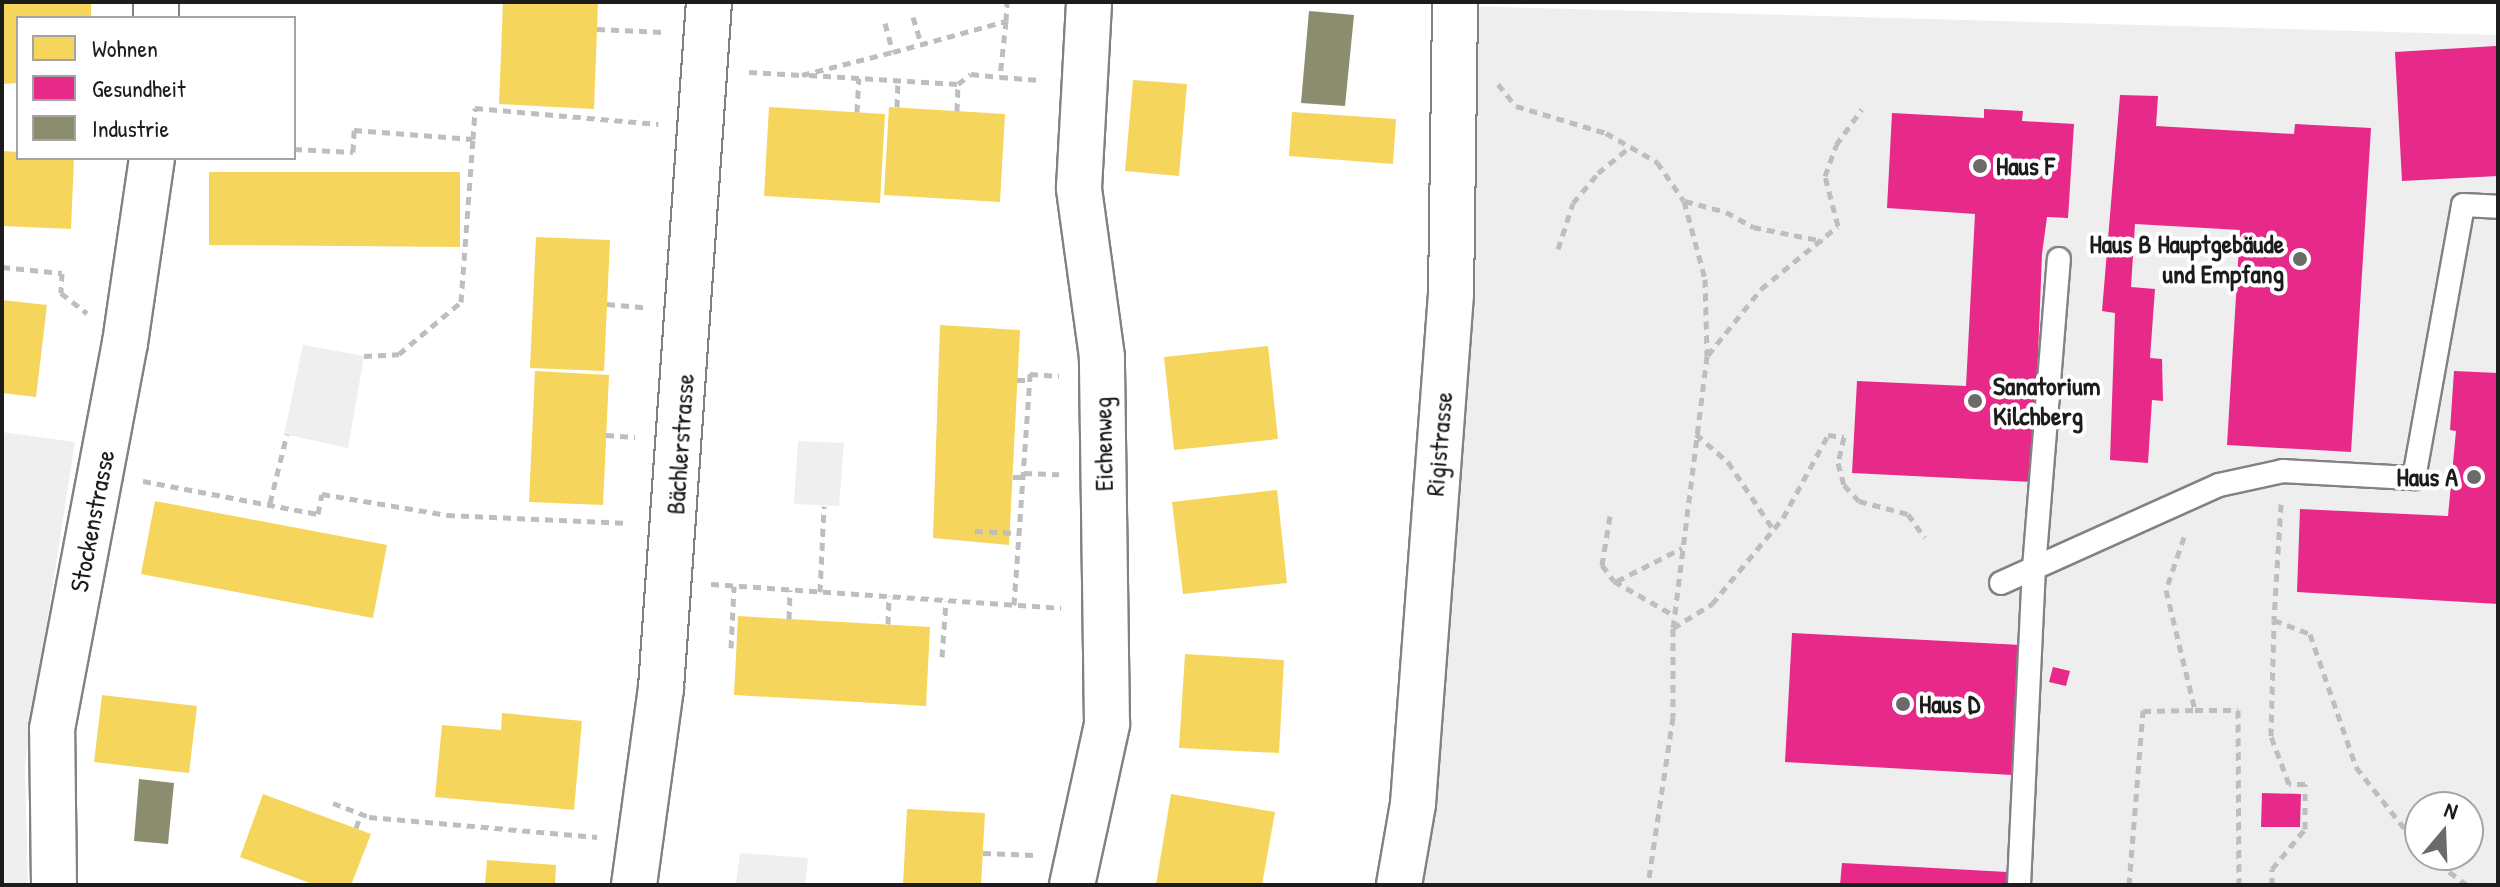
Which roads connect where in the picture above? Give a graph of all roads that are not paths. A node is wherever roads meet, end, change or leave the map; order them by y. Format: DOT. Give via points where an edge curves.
graph roads {
  1 [pos="709,2"];
  2 [pos="1089,2"];
  3 [pos="1455,16"];
  4 [pos="152,160"];
  5 [pos="2498,207"];
  6 [pos="2059,259"];
  7 [pos="2034,568"];
  8 [pos="2001,583"];
  9 [pos="54,885"];
  10 [pos="634,885"];
  11 [pos="1072,885"];
  12 [pos="1399,885"];
  13 [pos="2019,885"];
  1 -- 10 [label="street, Bächlerstrasse" via="661,688"];
  2 -- 11 [label="street, Eichenweg" via="1079,188 1102,357 1107,724"];
  3 -- 12 [label="street, Rigistrasse" via="1451,294 1413,804"];
  4 -- 9 [label="street, Stockenstrasse" via="125,343 52,729"];
  5 -- 7 [label="lane" via="2463,205 2414,478 2283,471 2199,494"];
  6 -- 7 [label="lane"];
  7 -- 8 [label="lane"];
  7 -- 13 [label="lane"];
}
